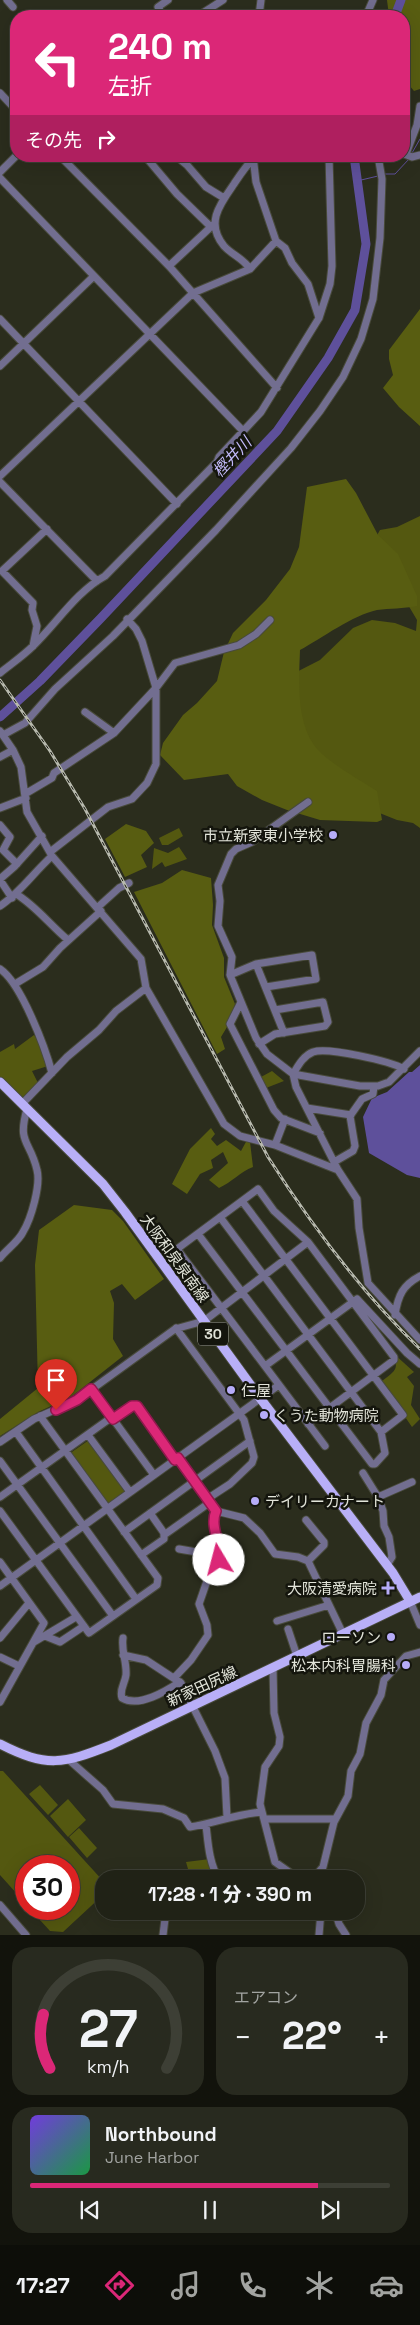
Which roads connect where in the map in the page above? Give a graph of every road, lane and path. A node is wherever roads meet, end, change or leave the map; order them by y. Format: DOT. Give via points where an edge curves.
graph roads {
  1 [pos="7,0"];
  2 [pos="152,0"];
  3 [pos="168,0"];
  4 [pos="223,0"];
  5 [pos="13,7"];
  6 [pos="158,7"];
  7 [pos="160,10"];
  8 [pos="207,10"];
  9 [pos="0,93"];
  10 [pos="10,104"];
  11 [pos="420,106"];
  12 [pos="410,155"];
  13 [pos="10,162"];
  14 [pos="66,162"];
  15 [pos="150,162"];
  16 [pos="183,162"];
  17 [pos="249,162"];
  18 [pos="254,162"];
  19 [pos="329,162"];
  20 [pos="379,162"];
  21 [pos="0,172"];
  22 [pos="0,178"];
  23 [pos="224,198"];
  24 [pos="212,226"];
  25 [pos="276,242"];
  26 [pos="169,266"];
  27 [pos="250,268"];
  28 [pos="94,276"];
  29 [pos="192,293"];
  30 [pos="319,318"];
  31 [pos="0,319"];
  32 [pos="149,334"];
  33 [pos="24,344"];
  34 [pos="0,366"];
  35 [pos="277,388"];
  36 [pos="79,402"];
  37 [pos="243,431"];
  38 [pos="0,476"];
  39 [pos="0,482"];
  40 [pos="177,504"];
  41 [pos="46,529"];
  42 [pos="97,581"];
  43 [pos="127,619"];
  44 [pos="270,620"];
  45 [pos="33,646"];
  46 [pos="0,673"];
  47 [pos="156,688"];
  48 [pos="85,712"];
  49 [pos="1,733"];
  50 [pos="114,733"];
  51 [pos="13,750"];
  52 [pos="0,757"];
  53 [pos="26,796"];
  54 [pos="308,802"];
  55 [pos="0,808"];
  56 [pos="0,825"];
  57 [pos="42,836"];
  58 [pos="51,854"];
  59 [pos="16,864"];
  60 [pos="0,880"];
  61 [pos="129,883"];
  62 [pos="14,896"];
  63 [pos="0,906"];
  64 [pos="99,909"];
  65 [pos="68,940"];
  66 [pos="256,964"];
  67 [pos="0,969"];
  68 [pos="230,975"];
  69 [pos="15,984"];
  70 [pos="266,987"];
  71 [pos="146,988"];
  72 [pos="241,1002"];
  73 [pos="275,1010"];
  74 [pos="284,1032"];
  75 [pos="259,1044"];
  76 [pos="420,1051"];
  77 [pos="404,1070"];
  78 [pos="52,1073"];
  79 [pos="293,1074"];
  80 [pos="0,1082"];
  81 [pos="374,1086"];
  82 [pos="24,1106"];
  83 [pos="307,1108"];
  84 [pos="351,1115"];
  85 [pos="285,1119"];
  86 [pos="320,1133"];
  87 [pos="276,1145"];
  88 [pos="334,1162"];
  89 [pos="338,1170"];
  90 [pos="242,1201"];
  91 [pos="220,1218"];
  92 [pos="198,1234"];
  93 [pos="308,1242"];
  94 [pos="0,1258"];
  95 [pos="286,1259"];
  96 [pos="264,1276"];
  97 [pos="420,1276"];
  98 [pos="242,1292"];
  99 [pos="352,1302"];
  100 [pos="221,1308"];
  101 [pos="395,1314"];
  102 [pos="330,1318"];
  103 [pos="204,1321"];
  104 [pos="176,1328"];
  105 [pos="308,1334"];
  106 [pos="420,1340"];
  107 [pos="286,1350"];
  108 [pos="420,1364"];
  109 [pos="265,1366"];
  110 [pos="373,1376"];
  111 [pos="279,1385"];
  112 [pos="91,1389"];
  113 [pos="352,1392"];
  114 [pos="260,1398"];
  115 [pos="330,1408"];
  116 [pos="239,1413"];
  117 [pos="40,1416"];
  118 [pos="112,1418"];
  119 [pos="308,1424"];
  120 [pos="16,1432"];
  121 [pos="381,1432"];
  122 [pos="88,1435"];
  123 [pos="250,1440"];
  124 [pos="0,1442"];
  125 [pos="325,1446"];
  126 [pos="65,1451"];
  127 [pos="176,1459"];
  128 [pos="0,1460"];
  129 [pos="41,1468"];
  130 [pos="363,1473"];
  131 [pos="154,1475"];
  132 [pos="194,1481"];
  133 [pos="412,1482"];
  134 [pos="18,1485"];
  135 [pos="130,1492"];
  136 [pos="0,1497"];
  137 [pos="378,1497"];
  138 [pos="208,1501"];
  139 [pos="107,1509"];
  140 [pos="0,1511"];
  141 [pos="216,1511"];
  142 [pos="150,1513"];
  143 [pos="306,1520"];
  144 [pos="83,1526"];
  145 [pos="124,1532"];
  146 [pos="164,1535"];
  147 [pos="59,1543"];
  148 [pos="179,1549"];
  149 [pos="141,1555"];
  150 [pos="220,1556"];
  151 [pos="36,1560"];
  152 [pos="0,1562"];
  153 [pos="308,1562"];
  154 [pos="387,1565"];
  155 [pos="11,1578"];
  156 [pos="0,1586"];
  157 [pos="420,1597"];
  158 [pos="136,1600"];
  159 [pos="410,1601"];
  160 [pos="29,1603"];
  161 [pos="329,1605"];
  162 [pos="112,1616"];
  163 [pos="76,1617"];
  164 [pos="277,1621"];
  165 [pos="44,1624"];
  166 [pos="420,1625"];
  167 [pos="84,1626"];
  168 [pos="288,1629"];
  169 [pos="48,1634"];
  170 [pos="343,1634"];
  171 [pos="0,1638"];
  172 [pos="123,1638"];
  173 [pos="31,1644"];
  174 [pos="420,1652"];
  175 [pos="123,1655"];
  176 [pos="297,1656"];
  177 [pos="0,1657"];
  178 [pos="19,1666"];
  179 [pos="273,1668"];
  180 [pos="177,1680"];
  181 [pos="0,1702"];
  182 [pos="194,1705"];
  183 [pos="0,1744"];
  184 [pos="69,1760"];
  185 [pos="264,1816"];
  186 [pos="227,1817"];
  187 [pos="335,1819"];
  188 [pos="206,1825"];
  189 [pos="216,1870"];
  190 [pos="286,1870"];
  191 [pos="320,1870"];
  192 [pos="0,1905"];
  193 [pos="165,1920"];
  194 [pos="319,1920"];
  195 [pos="338,1920"];
  196 [pos="317,1934"];
  197 [pos="26,1935"];
  198 [pos="163,1935"];
  199 [pos="346,1935"];
  1 -- 5 [label="street"];
  2 -- 6 [label="street"];
  3 -- 6 [label="street"];
  4 -- 8 [label="street"];
  6 -- 7 [label="street"];
  9 -- 10 [label="street"];
  11 -- 12 [label="street"];
  13 -- 21 [label="street"];
  14 -- 26 [label="street"];
  15 -- 24 [label="street" via="177,194"];
  16 -- 23 [label="street" via="206,187"];
  17 -- 23 [label="street"];
  18 -- 25 [label="street" via="256,182"];
  19 -- 30 [label="street" via="332,266"];
  20 -- 43 [label="street" via="381,228 373,299 361,340 343,377 291,448 216,530"];
  22 -- 28 [label="street"];
  23 -- 24 [label="street"];
  24 -- 26 [label="street"];
  24 -- 27 [label="street" via="223,245"];
  25 -- 27 [label="street"];
  25 -- 30 [label="street" via="285,248 308,284"];
  26 -- 29 [label="street"];
  27 -- 29 [label="street"];
  28 -- 32 [label="street"];
  28 -- 33 [label="street"];
  29 -- 32 [label="street"];
  29 -- 35 [label="street"];
  30 -- 35 [label="street"];
  31 -- 33 [label="street"];
  32 -- 36 [label="street"];
  32 -- 37 [label="street"];
  33 -- 34 [label="street"];
  33 -- 36 [label="street"];
  35 -- 37 [label="street"];
  36 -- 38 [label="street"];
  36 -- 40 [label="street"];
  37 -- 40 [label="street"];
  39 -- 41 [label="street"];
  40 -- 42 [label="street"];
  41 -- 42 [label="street"];
  41 -- 45 [label="street" via="2,571 33,603 37,626"];
  42 -- 45 [label="street"];
  43 -- 47 [label="street" via="142,640"];
  43 -- 49 [label="street" via="25,723"];
  44 -- 47 [label="street" via="239,645 174,663"];
  45 -- 46 [label="street"];
  47 -- 50 [label="street"];
  47 -- 58 [label="street" via="156,764 147,783 132,799 108,807"];
  48 -- 50 [label="street"];
  49 -- 51 [label="street"];
  50 -- 53 [label="street"];
  51 -- 52 [label="street"];
  51 -- 53 [label="street" via="21,767"];
  53 -- 55 [label="street"];
  53 -- 57 [label="street" via="27,812"];
  54 -- 68 [label="street" via="231,854 218,885 218,926 232,957"];
  56 -- 59 [label="street" via="10,838 3,850"];
  57 -- 58 [label="street"];
  57 -- 59 [label="street"];
  58 -- 62 [label="street"];
  58 -- 64 [label="street"];
  59 -- 60 [label="street"];
  60 -- 62 [label="street"];
  61 -- 64 [label="street" via="119,888"];
  62 -- 63 [label="street"];
  62 -- 65 [label="street" via="29,902"];
  64 -- 65 [label="street"];
  64 -- 71 [label="street" via="141,959"];
  65 -- 69 [label="street" via="43,967"];
  66 -- 68 [label="street"];
  66 -- 70 [label="street"];
  66 -- 70 [label="street" via="312,956 316,979"];
  67 -- 69 [label="street"];
  68 -- 72 [label="street"];
  69 -- 78 [label="street" via="47,1053"];
  70 -- 73 [label="street"];
  71 -- 78 [label="street" via="116,1011"];
  71 -- 87 [label="street" via="224,1124 240,1136"];
  72 -- 75 [label="street"];
  72 -- 85 [label="street" via="230,1024 274,1110"];
  73 -- 74 [label="street"];
  73 -- 74 [label="street" via="323,1002 328,1022 325,1026"];
  74 -- 75 [label="street" via="274,1034"];
  75 -- 79 [label="street" via="273,1060"];
  76 -- 77 [label="street"];
  77 -- 79 [label="street" via="385,1061 322,1050 307,1055"];
  77 -- 81 [label="street" via="389,1082"];
  78 -- 82 [label="street"];
  79 -- 81 [label="street"];
  79 -- 83 [label="street"];
  80 -- 82 [label="main road, 大阪和泉泉南線 / 30"];
  81 -- 84 [label="street" via="373,1094 362,1099"];
  82 -- 94 [label="street" via="22,1133 37,1169 38,1186 24,1232"];
  82 -- 103 [label="main road, 大阪和泉泉南線 / 30" via="103,1184"];
  83 -- 84 [label="street"];
  83 -- 86 [label="street"];
  84 -- 88 [label="street" via="353,1151"];
  85 -- 86 [label="street"];
  85 -- 87 [label="street"];
  86 -- 88 [label="street"];
  87 -- 89 [label="street"];
  88 -- 89 [label="street"];
  89 -- 101 [label="street" via="357,1199 368,1283"];
  90 -- 91 [label="street"];
  90 -- 93 [label="street" via="258,1189 274,1210"];
  90 -- 95 [label="street"];
  91 -- 92 [label="street"];
  91 -- 96 [label="street"];
  92 -- 98 [label="street"];
  92 -- 100 [label="street" via="177,1249"];
  93 -- 95 [label="street"];
  93 -- 99 [label="street"];
  95 -- 96 [label="street"];
  95 -- 102 [label="street"];
  96 -- 98 [label="street"];
  96 -- 105 [label="street"];
  97 -- 101 [label="street" via="403,1288"];
  98 -- 100 [label="street"];
  98 -- 107 [label="street"];
  99 -- 102 [label="street"];
  99 -- 108 [label="street" via="357,1299"];
  99 -- 110 [label="street" via="394,1357"];
  100 -- 103 [label="street"];
  100 -- 109 [label="street"];
  101 -- 106 [label="street"];
  102 -- 105 [label="street"];
  102 -- 110 [label="street"];
  103 -- 104 [label="street"];
  103 -- 114 [label="main road, 大阪和泉泉南線 / 30"];
  104 -- 112 [label="street"];
  104 -- 116 [label="street"];
  105 -- 107 [label="street"];
  105 -- 113 [label="street"];
  107 -- 109 [label="street"];
  107 -- 115 [label="street"];
  109 -- 111 [label="street"];
  110 -- 113 [label="street"];
  110 -- 121 [label="street" via="403,1415"];
  111 -- 114 [label="street"];
  111 -- 119 [label="street"];
  112 -- 117 [label="street" via="72,1402"];
  112 -- 118 [label="street"];
  113 -- 115 [label="street"];
  113 -- 121 [label="street"];
  114 -- 116 [label="street"];
  114 -- 154 [label="main road, 大阪和泉泉南線 / 30"];
  115 -- 119 [label="street"];
  115 -- 121 [label="street" via="372,1464 384,1456"];
  116 -- 123 [label="street"];
  116 -- 127 [label="street"];
  117 -- 120 [label="street"];
  117 -- 126 [label="street"];
  118 -- 122 [label="street"];
  118 -- 127 [label="street" via="137,1406"];
  118 -- 131 [label="street"];
  119 -- 125 [label="street"];
  120 -- 124 [label="street"];
  120 -- 129 [label="street"];
  122 -- 126 [label="street"];
  122 -- 135 [label="street"];
  123 -- 132 [label="street"];
  123 -- 138 [label="street" via="254,1457 252,1463"];
  126 -- 129 [label="street"];
  126 -- 139 [label="street"];
  127 -- 131 [label="street"];
  127 -- 132 [label="street"];
  128 -- 134 [label="street"];
  129 -- 134 [label="street"];
  129 -- 144 [label="street"];
  130 -- 137 [label="street"];
  131 -- 135 [label="street"];
  132 -- 138 [label="street"];
  132 -- 142 [label="street"];
  133 -- 137 [label="street"];
  134 -- 136 [label="street"];
  134 -- 147 [label="street"];
  135 -- 139 [label="street"];
  137 -- 154 [label="street" via="392,1557"];
  138 -- 141 [label="street"];
  138 -- 146 [label="street"];
  139 -- 144 [label="street"];
  139 -- 145 [label="street"];
  140 -- 151 [label="street"];
  141 -- 150 [label="street" via="214,1526"];
  141 -- 153 [label="street" via="244,1518 275,1554"];
  142 -- 145 [label="street"];
  142 -- 146 [label="street"];
  143 -- 153 [label="street" via="324,1542"];
  144 -- 147 [label="street"];
  144 -- 158 [label="street"];
  145 -- 149 [label="street"];
  146 -- 149 [label="street" via="164,1539"];
  147 -- 151 [label="street"];
  147 -- 162 [label="street"];
  148 -- 150 [label="street"];
  149 -- 158 [label="street" via="158,1578 157,1585"];
  150 -- 180 [label="street" via="199,1604 208,1635"];
  151 -- 155 [label="street"];
  151 -- 163 [label="street"];
  152 -- 155 [label="street"];
  153 -- 161 [label="street"];
  154 -- 159 [label="main road, 大阪和泉泉南線 / 30"];
  155 -- 156 [label="street"];
  155 -- 160 [label="street"];
  157 -- 159 [label="main road"];
  158 -- 162 [label="street"];
  159 -- 166 [label="street"];
  159 -- 170 [label="main road, 新家田尻線"];
  160 -- 165 [label="street"];
  160 -- 171 [label="street"];
  161 -- 164 [label="street"];
  161 -- 170 [label="street"];
  162 -- 167 [label="street" via="89,1633"];
  163 -- 167 [label="street"];
  163 -- 169 [label="street"];
  165 -- 169 [label="street"];
  165 -- 173 [label="street"];
  167 -- 169 [label="street" via="60,1642"];
  168 -- 176 [label="street"];
  169 -- 173 [label="street"];
  170 -- 176 [label="main road, 新家田尻線"];
  172 -- 175 [label="street"];
  173 -- 178 [label="street"];
  174 -- 187 [label="street" via="406,1656 384,1680 381,1695 366,1723 360,1754 351,1771 348,1796"];
  175 -- 180 [label="street" via="146,1660"];
  175 -- 180 [label="street" via="126,1674 121,1693 125,1700 150,1697"];
  176 -- 179 [label="main road, 新家田尻線"];
  177 -- 178 [label="street"];
  178 -- 181 [label="street"];
  179 -- 182 [label="main road, 新家田尻線"];
  179 -- 185 [label="street" via="274,1713 280,1737 279,1746 265,1767 260,1804"];
  180 -- 182 [label="street"];
  182 -- 184 [label="main road, 新家田尻線" via="111,1745"];
  182 -- 186 [label="street" via="224,1778"];
  183 -- 184 [label="main road, 新家田尻線" via="40,1761"];
  184 -- 188 [label="street" via="103,1790 113,1804 163,1810 184,1818 190,1827"];
  185 -- 186 [label="street"];
  185 -- 187 [label="street"];
  185 -- 190 [label="street" via="275,1862"];
  186 -- 188 [label="street"];
  187 -- 191 [label="street"];
  188 -- 189 [label="street"];
  192 -- 197 [label="street"];
  193 -- 198 [label="street"];
  194 -- 196 [label="street"];
  195 -- 199 [label="street"];
}
